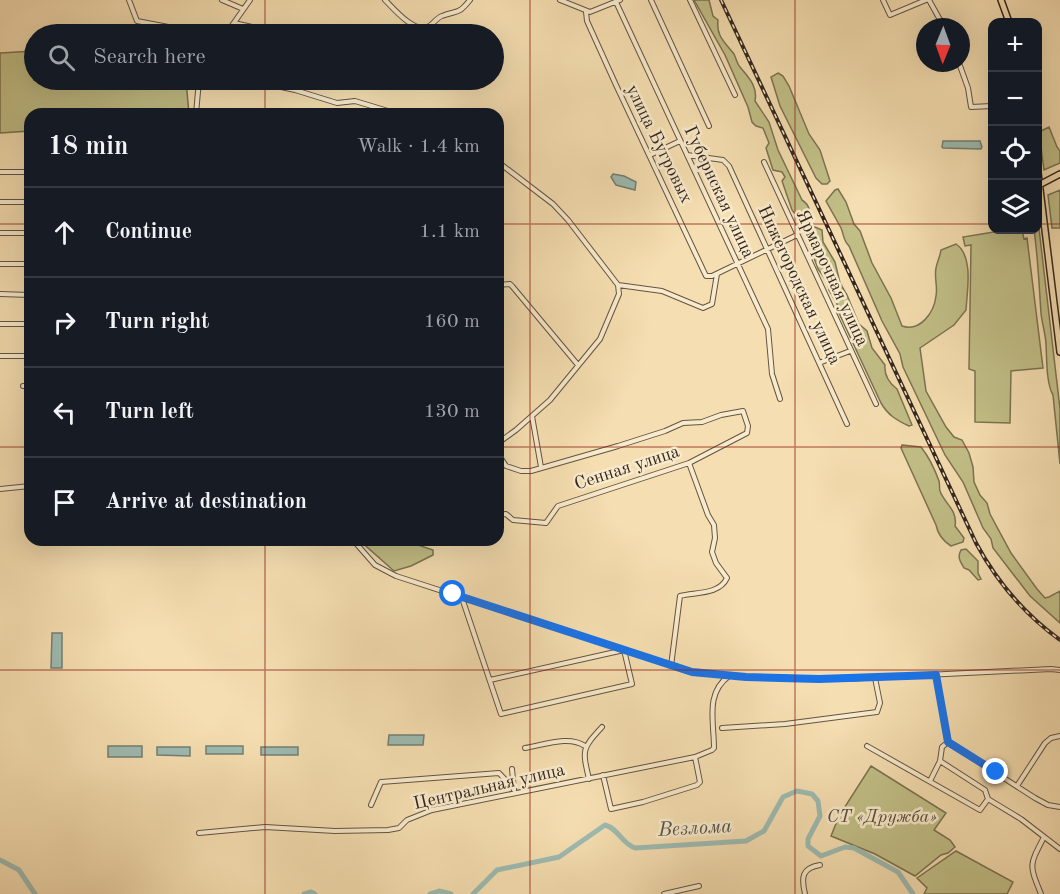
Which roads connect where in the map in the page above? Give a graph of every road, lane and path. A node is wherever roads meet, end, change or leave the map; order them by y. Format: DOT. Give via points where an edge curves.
graph roads {
  1 [pos="129,0"];
  2 [pos="222,0"];
  3 [pos="250,0"];
  4 [pos="385,0"];
  5 [pos="470,0"];
  6 [pos="560,0"];
  7 [pos="651,0"];
  8 [pos="690,0"];
  9 [pos="883,0"];
  10 [pos="927,0"];
  11 [pos="1001,0"];
  12 [pos="618,1"];
  13 [pos="243,9"];
  14 [pos="586,12"];
  15 [pos="938,18"];
  16 [pos="1008,18"];
  17 [pos="153,24"];
  18 [pos="236,24"];
  19 [pos="414,24"];
  20 [pos="432,24"];
  21 [pos="962,72"];
  22 [pos="198,90"];
  23 [pos="290,90"];
  24 [pos="735,95"];
  25 [pos="988,106"];
  26 [pos="196,108"];
  27 [pos="378,108"];
  28 [pos="709,126"];
  29 [pos="680,141"];
  30 [pos="650,155"];
  31 [pos="687,155"];
  32 [pos="764,162"];
  33 [pos="504,167"];
  34 [pos="0,172"];
  35 [pos="24,172"];
  36 [pos="1060,174"];
  37 [pos="1042,183"];
  38 [pos="0,202"];
  39 [pos="24,202"];
  40 [pos="1042,208"];
  41 [pos="0,233"];
  42 [pos="24,233"];
  43 [pos="797,235"];
  44 [pos="768,250"];
  45 [pos="0,264"];
  46 [pos="24,264"];
  47 [pos="737,264"];
  48 [pos="717,274"];
  49 [pos="504,284"];
  50 [pos="618,285"];
  51 [pos="0,294"];
  52 [pos="24,295"];
  53 [pos="0,324"];
  54 [pos="24,324"];
  55 [pos="1058,332"];
  56 [pos="1060,341"];
  57 [pos="850,351"];
  58 [pos="1060,352"];
  59 [pos="0,356"];
  60 [pos="24,356"];
  61 [pos="819,363"];
  62 [pos="578,365"];
  63 [pos="780,399"];
  64 [pos="876,404"];
  65 [pos="532,416"];
  66 [pos="847,424"];
  67 [pos="504,438"];
  68 [pos="504,462"];
  69 [pos="689,463"];
  70 [pos="541,467"];
  71 [pos="24,487"];
  72 [pos="0,489"];
  73 [pos="504,514"];
  74 [pos="358,546"];
  75 [pos="462,597"];
  76 [pos="671,666"];
  77 [pos="1060,670"];
  78 [pos="730,675"];
  79 [pos="936,675"];
  80 [pos="875,678"];
  81 [pos="490,680"];
  82 [pos="602,726"];
  83 [pos="722,728"];
  84 [pos="1060,736"];
  85 [pos="948,742"];
  86 [pos="585,746"];
  87 [pos="867,746"];
  88 [pos="525,748"];
  89 [pos="694,757"];
  90 [pos="940,761"];
  91 [pos="512,769"];
  92 [pos="603,776"];
  93 [pos="589,779"];
  94 [pos="930,781"];
  95 [pos="1017,786"];
  96 [pos="515,791"];
  97 [pos="988,799"];
  98 [pos="371,805"];
  99 [pos="1060,807"];
  100 [pos="199,833"];
  101 [pos="1044,837"];
  102 [pos="1060,849"];
  103 [pos="820,865"];
  104 [pos="699,886"];
  105 [pos="664,894"];
  106 [pos="805,894"];
  107 [pos="1041,894"];
  1 -- 17 [label="street" via="137,21"];
  2 -- 13 [label="street"];
  3 -- 13 [label="street"];
  4 -- 19 [label="street"];
  5 -- 20 [label="street" via="457,13"];
  6 -- 14 [label="street"];
  7 -- 28 [label="street"];
  8 -- 24 [label="street"];
  9 -- 10 [label="street" via="890,15"];
  10 -- 15 [label="street"];
  11 -- 16 [label="main road"];
  12 -- 14 [label="street"];
  12 -- 29 [label="street, Губернская улица"];
  13 -- 18 [label="street"];
  14 -- 30 [label="street, улица Бугровых"];
  21 -- 25 [label="street" via="971,107"];
  22 -- 26 [label="street"];
  23 -- 27 [label="street" via="331,102 355,101"];
  29 -- 30 [label="street"];
  29 -- 31 [label="street, Губернская улица"];
  30 -- 48 [label="street, улица Бугровых" via="706,276"];
  31 -- 44 [label="street, Нижегородская улица" via="723,160 729,166"];
  31 -- 47 [label="street, Губернская улица"];
  32 -- 43 [label="street, Ярмарочная улица"];
  33 -- 50 [label="street" via="553,204"];
  34 -- 35 [label="street"];
  36 -- 37 [label="main road"];
  38 -- 39 [label="street"];
  40 -- 55 [label="main road"];
  41 -- 42 [label="street"];
  43 -- 44 [label="street"];
  43 -- 57 [label="street, Ярмарочная улица"];
  44 -- 47 [label="street"];
  44 -- 61 [label="street, Нижегородская улица"];
  45 -- 46 [label="street"];
  47 -- 48 [label="street"];
  47 -- 63 [label="street, Губернская улица" via="768,329 772,374"];
  48 -- 50 [label="street" via="712,304 703,308 668,292"];
  49 -- 62 [label="street" via="512,286"];
  50 -- 62 [label="street" via="619,294 601,336"];
  51 -- 52 [label="street"];
  53 -- 54 [label="street"];
  55 -- 56 [label="main road"];
  55 -- 58 [label="main road"];
  57 -- 61 [label="street"];
  57 -- 64 [label="street, Ярмарочная улица"];
  59 -- 60 [label="street"];
  61 -- 66 [label="street, Нижегородская улица"];
  62 -- 65 [label="street"];
  65 -- 67 [label="street"];
  65 -- 70 [label="street"];
  68 -- 70 [label="street" via="508,467 528,471"];
  69 -- 70 [label="street, Сенная улица" via="747,433 743,411 683,423"];
  69 -- 73 [label="street, Сенная улица" via="562,504 546,523 513,520"];
  69 -- 76 [label="street" via="714,525 712,552 727,578 708,592 680,596"];
  71 -- 72 [label="street"];
  74 -- 75 [label="street" via="384,571"];
  75 -- 76 [label="street"];
  75 -- 81 [label="street"];
  76 -- 78 [label="street"];
  77 -- 79 [label="street"];
  78 -- 80 [label="street"];
  78 -- 89 [label="street" via="714,694 714,748"];
  79 -- 80 [label="street"];
  79 -- 85 [label="street"];
  80 -- 83 [label="street" via="878,712"];
  81 -- 81 [label="street" via="501,714 632,684 624,650"];
  82 -- 86 [label="street"];
  84 -- 95 [label="street" via="1045,743"];
  85 -- 90 [label="street" via="942,747"];
  85 -- 95 [label="street"];
  86 -- 88 [label="street" via="578,741 565,741"];
  86 -- 93 [label="street"];
  87 -- 94 [label="street"];
  89 -- 92 [label="street, Центральная улица"];
  89 -- 92 [label="street" via="700,782 697,784 610,809"];
  90 -- 94 [label="street"];
  90 -- 97 [label="street" via="985,790"];
  91 -- 96 [label="street"];
  92 -- 93 [label="street, Центральная улица"];
  93 -- 96 [label="street, Центральная улица"];
  94 -- 97 [label="street" via="980,810"];
  95 -- 99 [label="street" via="1048,805"];
  96 -- 98 [label="street" via="499,773 381,782"];
  96 -- 100 [label="street, Центральная улица" via="432,810 388,830 264,827"];
  97 -- 101 [label="street"];
  101 -- 102 [label="street"];
  101 -- 107 [label="street" via="1032,864"];
  103 -- 106 [label="street" via="805,871"];
  104 -- 105 [label="street"];
}
